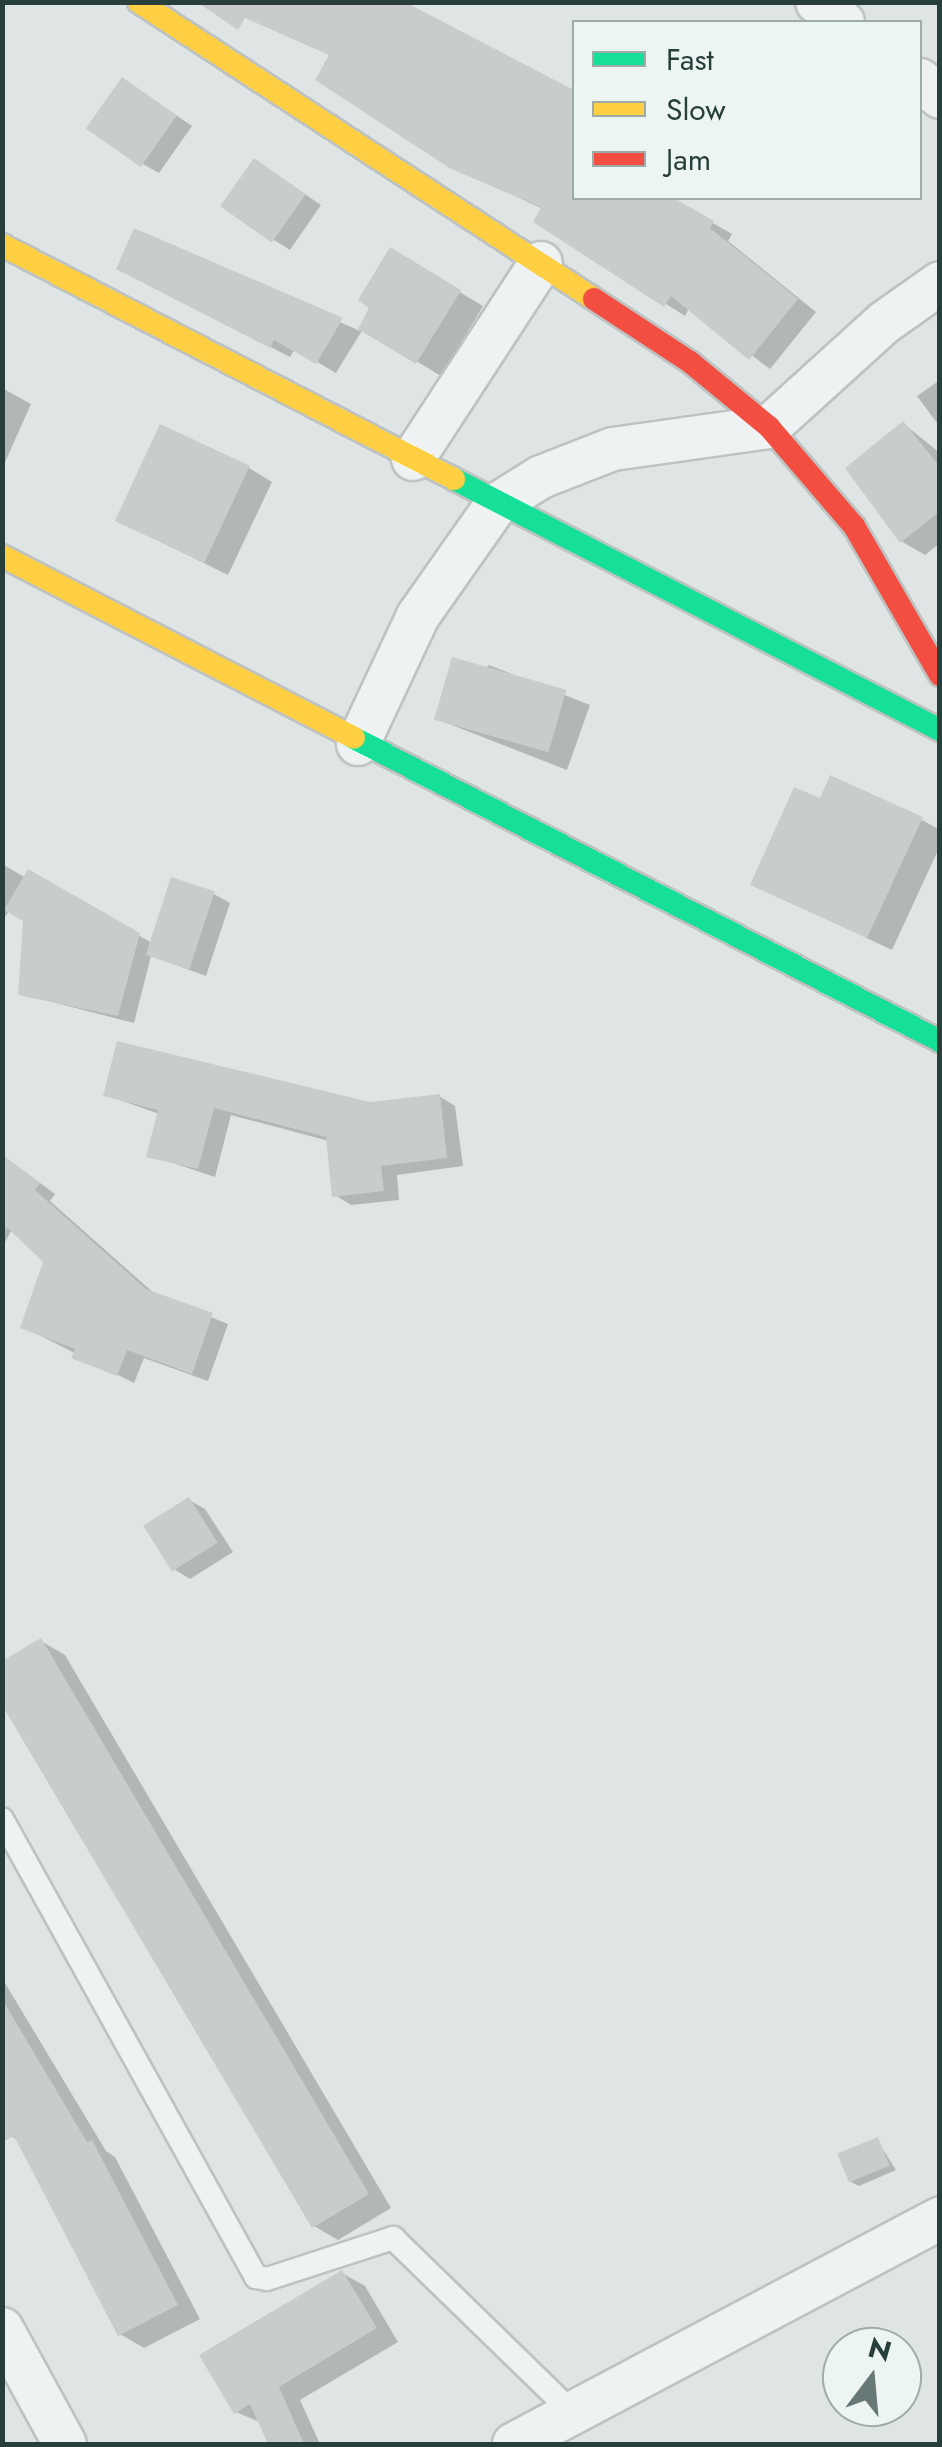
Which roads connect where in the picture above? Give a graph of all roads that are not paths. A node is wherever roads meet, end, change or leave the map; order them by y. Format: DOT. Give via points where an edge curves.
graph roads {
  1 [pos="817,2"];
  2 [pos="148,5"];
  3 [pos="841,20"];
  4 [pos="2,245"];
  5 [pos="540,263"];
  6 [pos="940,283"];
  7 [pos="769,426"];
  8 [pos="412,459"];
  9 [pos="496,505"];
  10 [pos="2,556"];
  11 [pos="940,675"];
  12 [pos="940,730"];
  13 [pos="358,744"];
  14 [pos="940,1042"];
  15 [pos="2,1819"];
  16 [pos="940,2218"];
  17 [pos="2,2329"];
  18 [pos="572,2412"];
  19 [pos="65,2444"];
  20 [pos="514,2444"];
  1 -- 3 [label="street"];
  2 -- 5 [label="street"];
  4 -- 8 [label="street"];
  5 -- 7 [label="street" via="690,362"];
  5 -- 8 [label="street"];
  6 -- 7 [label="street" via="885,322"];
  7 -- 9 [label="street" via="613,449 542,477"];
  7 -- 11 [label="street" via="854,526"];
  8 -- 9 [label="street"];
  9 -- 12 [label="street"];
  9 -- 13 [label="street" via="418,616"];
  10 -- 13 [label="street"];
  13 -- 14 [label="street"];
  15 -- 18 [label="lane" via="256,2277 393,2238"];
  16 -- 18 [label="street"];
  17 -- 19 [label="street"];
  18 -- 20 [label="street"];
}
